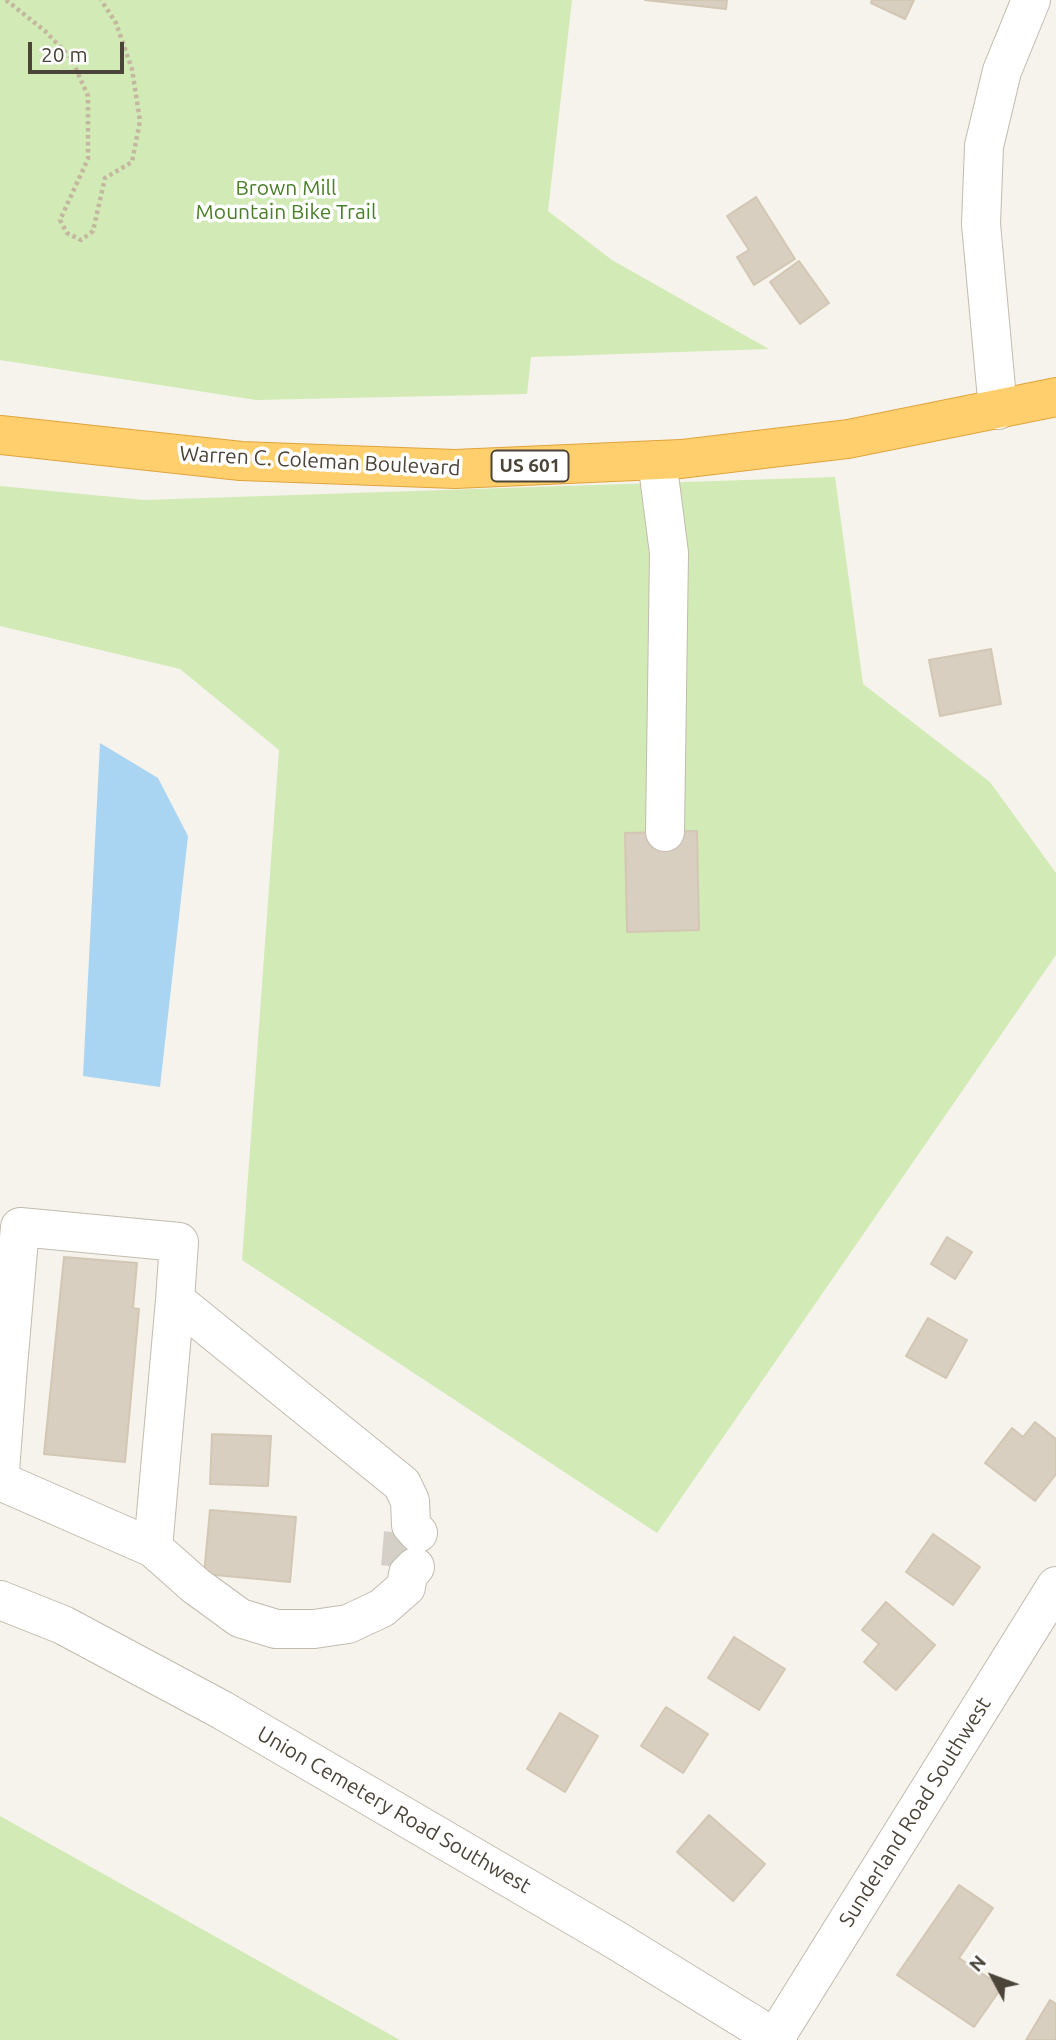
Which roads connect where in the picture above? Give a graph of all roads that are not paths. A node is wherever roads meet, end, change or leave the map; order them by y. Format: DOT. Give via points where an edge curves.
graph roads {
  1 [pos="1031,0"];
  2 [pos="1056,397"];
  3 [pos="998,410"];
  4 [pos="0,435"];
  5 [pos="657,460"];
  6 [pos="665,832"];
  7 [pos="175,1300"];
  8 [pos="4,1366"];
  9 [pos="0,1471"];
  10 [pos="0,1481"];
  11 [pos="152,1548"];
  12 [pos="1056,1586"];
  13 [pos="0,1600"];
  14 [pos="776,2039"];
  1 -- 3 [label="street" via="1002,71 984,146 981,224"];
  2 -- 3 [label="highway, Warren C. Coleman Boulevard / US 601"];
  3 -- 5 [label="highway, Warren C. Coleman Boulevard / US 601" via="848,439"];
  4 -- 5 [label="highway, Warren C. Coleman Boulevard / US 601" via="242,461 455,469"];
  5 -- 6 [label="street" via="669,553"];
  7 -- 8 [label="street" via="179,1242 20,1227"];
  7 -- 11 [label="street"];
  7 -- 11 [label="street" via="402,1485 410,1501 406,1587 382,1608 348,1624 276,1629 240,1618"];
  8 -- 9 [label="street"];
  10 -- 11 [label="street"];
  12 -- 14 [label="street, Sunderland Road Southwest"];
  13 -- 14 [label="street, Union Cemetery Road Southwest" via="63,1625 222,1710 614,1938"];
}
